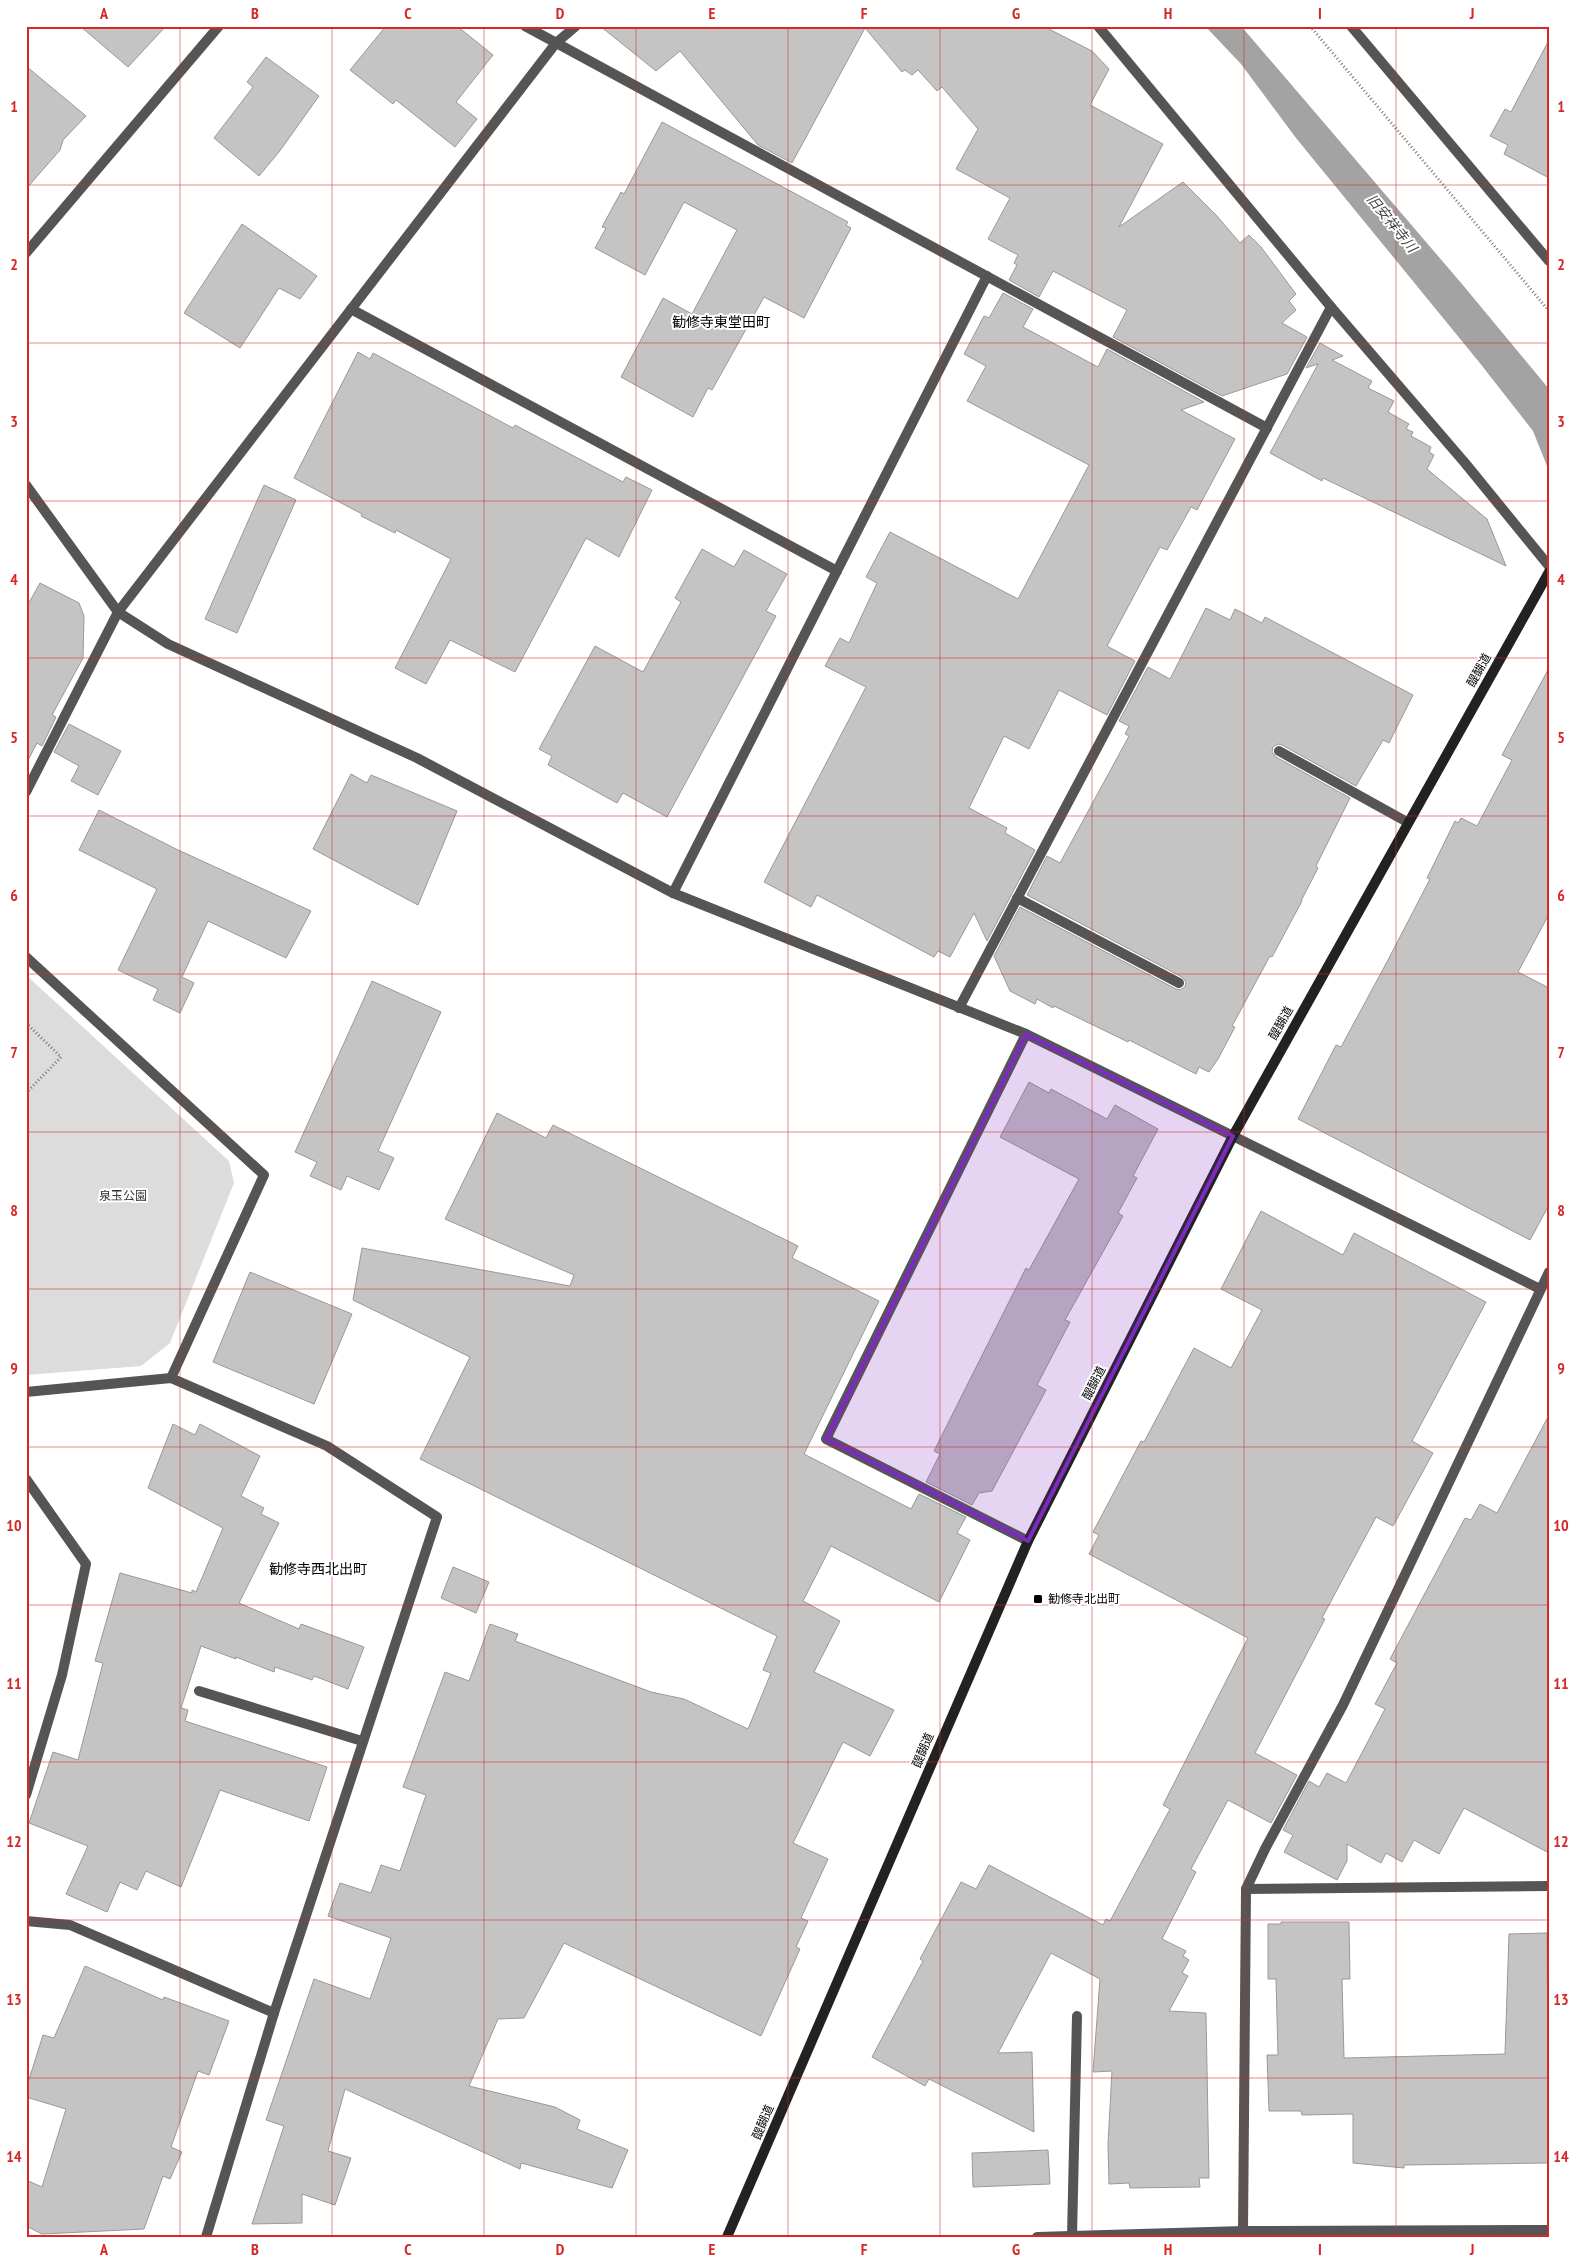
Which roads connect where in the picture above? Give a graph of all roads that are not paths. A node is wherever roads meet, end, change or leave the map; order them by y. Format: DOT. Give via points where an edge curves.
graph roads {
  1 [pos="219,26"];
  2 [pos="525,26"];
  3 [pos="576,26"];
  4 [pos="1098,26"];
  5 [pos="1351,26"];
  6 [pos="556,43"];
  7 [pos="26,253"];
  8 [pos="1549,261"];
  9 [pos="987,276"];
  10 [pos="1331,307"];
  11 [pos="351,309"];
  12 [pos="1267,428"];
  13 [pos="26,485"];
  14 [pos="1549,566"];
  15 [pos="837,571"];
  16 [pos="1549,572"];
  17 [pos="118,612"];
  18 [pos="1279,751"];
  19 [pos="26,792"];
  20 [pos="1407,822"];
  21 [pos="673,893"];
  22 [pos="1017,898"];
  23 [pos="26,957"];
  24 [pos="1178,983"];
  25 [pos="959,1008"];
  26 [pos="1026,1034"];
  27 [pos="1233,1136"];
  28 [pos="1549,1272"];
  29 [pos="1540,1289"];
  30 [pos="171,1378"];
  31 [pos="26,1392"];
  32 [pos="26,1479"];
  33 [pos="1028,1541"];
  34 [pos="199,1691"];
  35 [pos="362,1741"];
  36 [pos="26,1795"];
  37 [pos="1549,1886"];
  38 [pos="1246,1889"];
  39 [pos="26,1922"];
  40 [pos="274,2013"];
  41 [pos="1077,2016"];
  42 [pos="1549,2230"];
  43 [pos="1243,2231"];
  44 [pos="1072,2236"];
  45 [pos="206,2237"];
  46 [pos="727,2237"];
  47 [pos="1037,2237"];
  1 -- 7 [label="street"];
  2 -- 6 [label="street"];
  3 -- 6 [label="street"];
  4 -- 10 [label="street"];
  5 -- 8 [label="street"];
  6 -- 9 [label="street"];
  6 -- 11 [label="street"];
  9 -- 12 [label="street"];
  9 -- 15 [label="street"];
  10 -- 12 [label="street"];
  10 -- 14 [label="street"];
  11 -- 15 [label="street"];
  11 -- 17 [label="street"];
  12 -- 22 [label="street"];
  13 -- 17 [label="street"];
  15 -- 21 [label="street"];
  16 -- 20 [label="main road, 醍醐道"];
  17 -- 19 [label="street"];
  17 -- 21 [label="street" via="168,644 417,758"];
  18 -- 20 [label="street"];
  20 -- 27 [label="main road, 醍醐道"];
  21 -- 25 [label="street"];
  22 -- 24 [label="street"];
  22 -- 25 [label="street"];
  23 -- 30 [label="street" via="264,1175"];
  25 -- 26 [label="street"];
  26 -- 27 [label="street"];
  26 -- 33 [label="street" via="826,1439"];
  27 -- 29 [label="street"];
  27 -- 33 [label="main road, 醍醐道"];
  28 -- 29 [label="street"];
  29 -- 38 [label="street" via="1343,1705"];
  30 -- 31 [label="street"];
  30 -- 35 [label="street" via="327,1446 437,1517"];
  32 -- 36 [label="street" via="86,1564 62,1675"];
  33 -- 46 [label="main road, 醍醐道"];
  34 -- 35 [label="street"];
  35 -- 40 [label="street"];
  37 -- 38 [label="street"];
  38 -- 43 [label="street"];
  39 -- 40 [label="street" via="70,1925"];
  40 -- 45 [label="street"];
  41 -- 44 [label="street"];
  42 -- 43 [label="street"];
  43 -- 44 [label="street"];
  44 -- 47 [label="street"];
}
